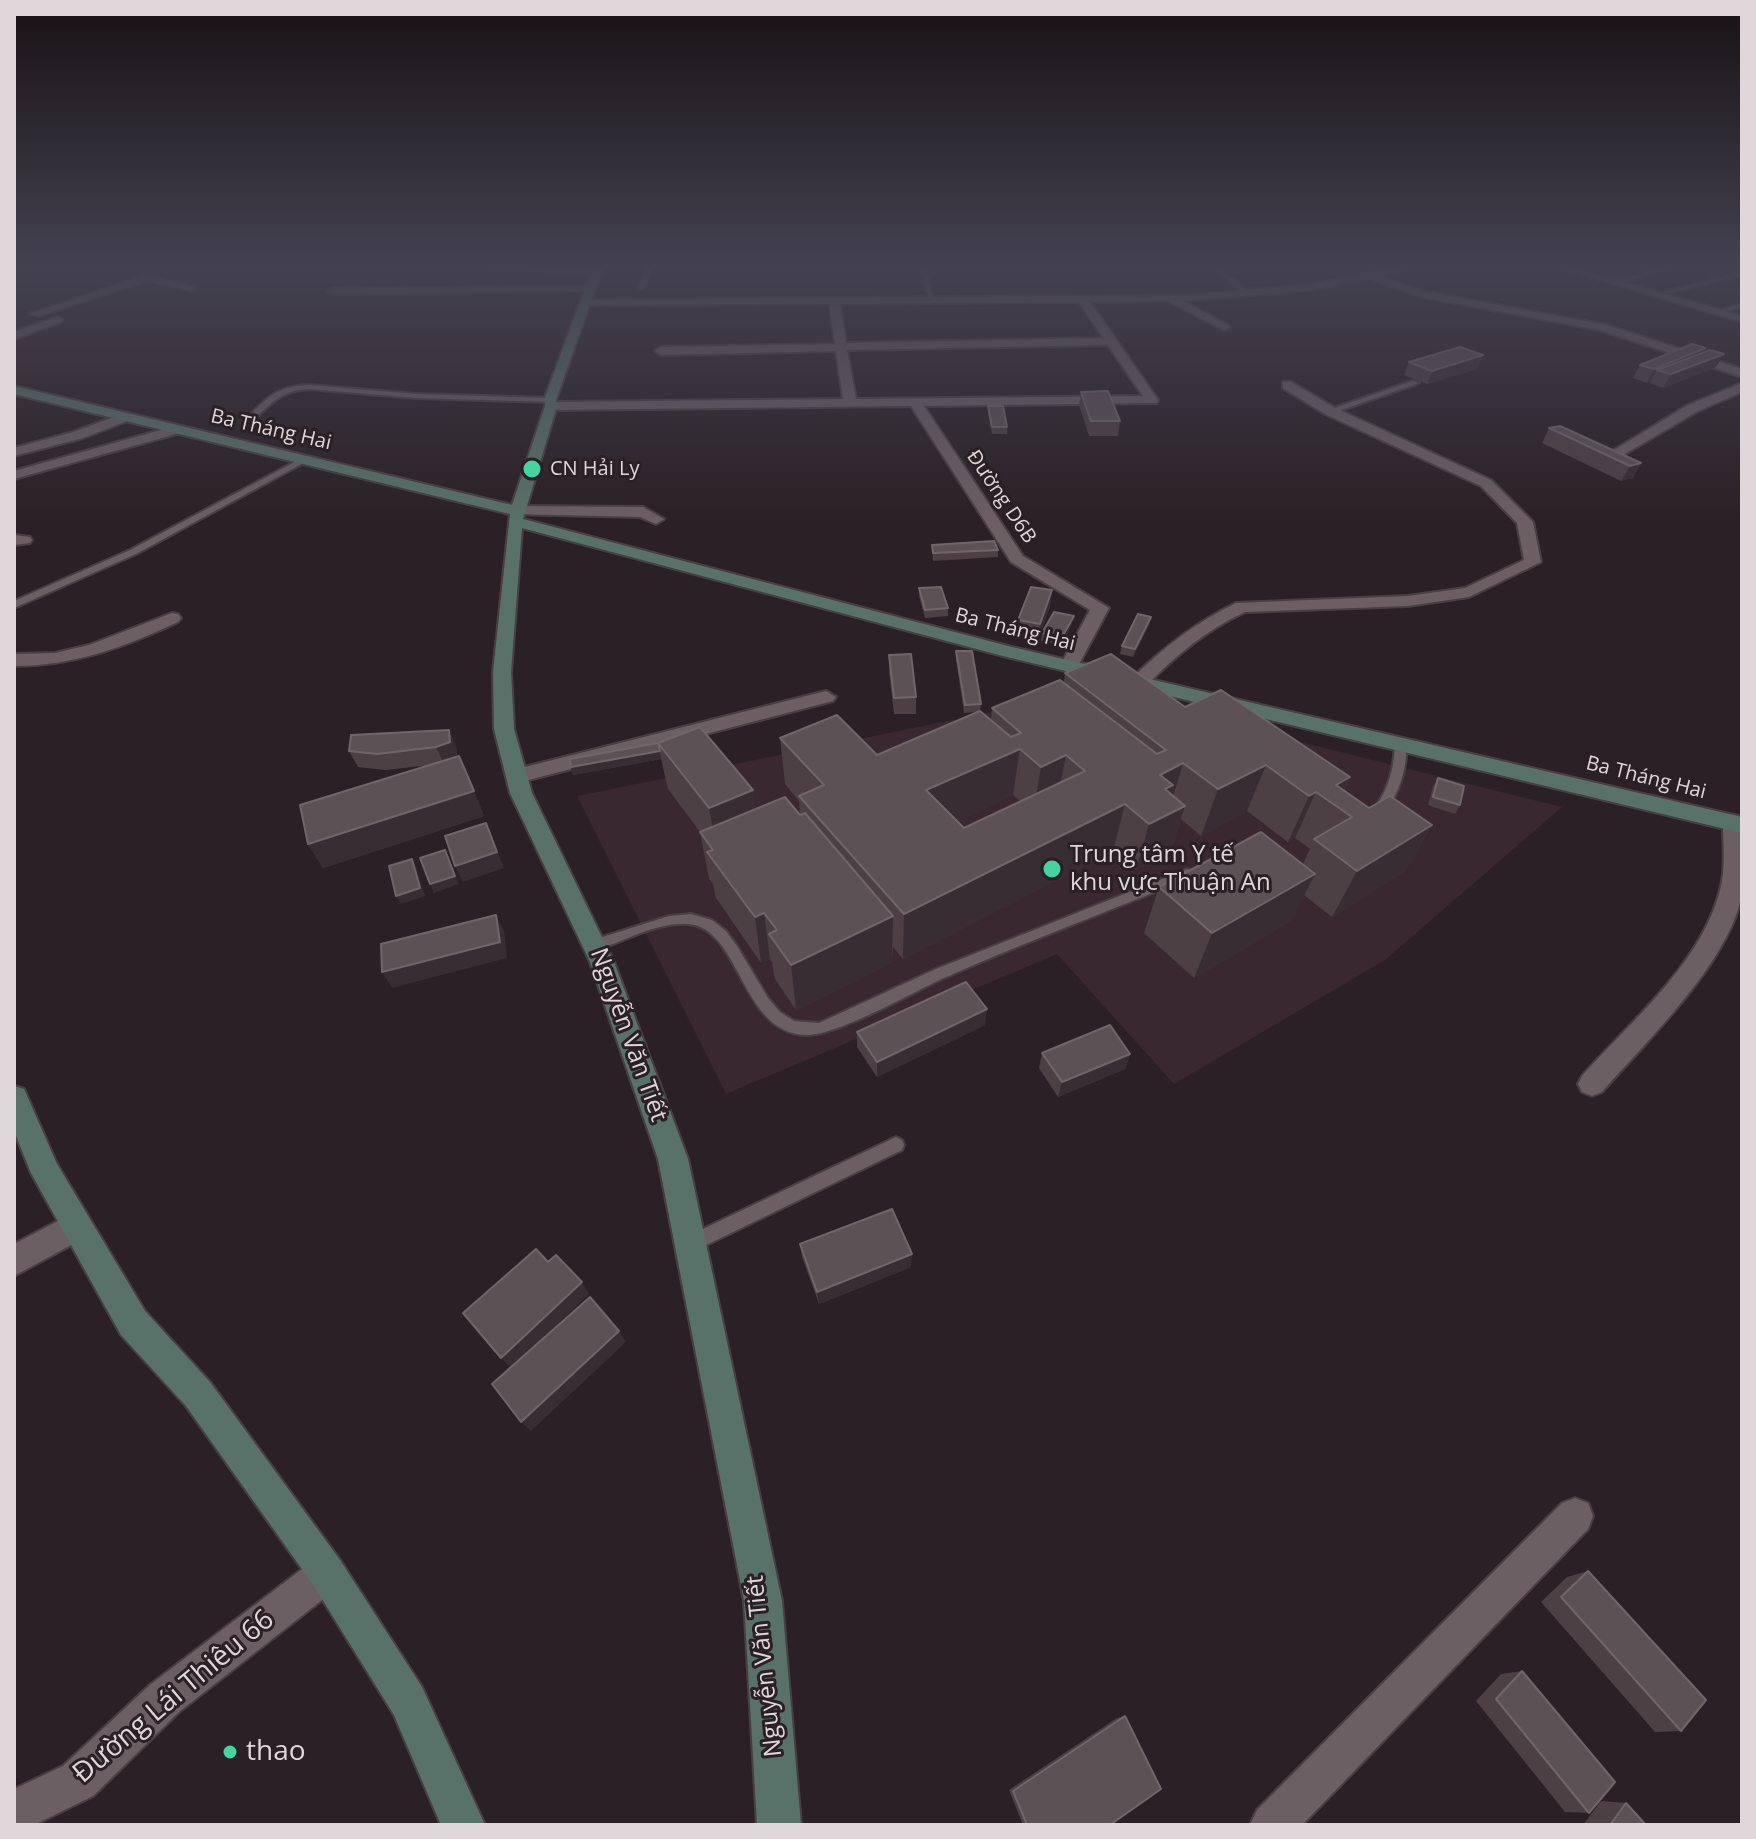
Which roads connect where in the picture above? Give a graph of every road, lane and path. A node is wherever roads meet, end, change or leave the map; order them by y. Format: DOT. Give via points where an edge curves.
graph roads {
  1 [pos="567,353"];
  2 [pos="842,353"];
  3 [pos="1120,353"];
  4 [pos="1681,353"];
  5 [pos="1742,373"];
  6 [pos="1415,383"];
  7 [pos="1287,385"];
  8 [pos="1742,387"];
  9 [pos="14,390"];
  10 [pos="550,403"];
  11 [pos="850,403"];
  12 [pos="915,403"];
  13 [pos="1330,411"];
  14 [pos="256,413"];
  15 [pos="125,417"];
  16 [pos="175,430"];
  17 [pos="14,452"];
  18 [pos="1613,455"];
  19 [pos="303,461"];
  20 [pos="14,475"];
  21 [pos="516,516"];
  22 [pos="656,519"];
  23 [pos="14,605"];
  24 [pos="172,618"];
  25 [pos="14,660"];
  26 [pos="41,661"];
  27 [pos="1069,666"];
  28 [pos="14,680"];
  29 [pos="1139,682"];
  30 [pos="826,697"];
  31 [pos="1401,743"];
  32 [pos="517,776"];
  33 [pos="1367,818"];
  34 [pos="1738,824"];
  35 [pos="1203,866"];
  36 [pos="595,945"];
  37 [pos="1592,1084"];
  38 [pos="14,1098"];
  39 [pos="896,1145"];
  40 [pos="77,1226"];
  41 [pos="690,1244"];
  42 [pos="14,1261"];
  43 [pos="1575,1516"];
  44 [pos="327,1573"];
  45 [pos="14,1812"];
  46 [pos="463,1825"];
  47 [pos="779,1825"];
  48 [pos="1272,1825"];
  1 -- 10 [label="street, Nguyễn Văn Tiết"];
  2 -- 11 [label="street"];
  3 -- 12 [label="street" via="1152,400"];
  4 -- 5 [label="street"];
  6 -- 13 [label="lane"];
  7 -- 13 [label="street"];
  8 -- 18 [label="street" via="1693,408"];
  9 -- 15 [label="street, Ba Tháng Hai"];
  10 -- 11 [label="street"];
  10 -- 14 [label="lane" via="309,387 291,388"];
  10 -- 21 [label="street, Nguyễn Văn Tiết"];
  11 -- 12 [label="street"];
  12 -- 27 [label="street, Đường D6B" via="1017,559 1100,608"];
  13 -- 29 [label="street" via="1486,483 1525,522 1533,562 1469,592 1408,601 1242,607 1169,652"];
  15 -- 16 [label="street, Ba Tháng Hai"];
  15 -- 17 [label="street"];
  16 -- 19 [label="street, Ba Tháng Hai"];
  16 -- 20 [label="street"];
  19 -- 21 [label="street, Ba Tháng Hai"];
  19 -- 23 [label="lane" via="133,552"];
  21 -- 22 [label="street" via="643,512"];
  21 -- 27 [label="street, Ba Tháng Hai"];
  21 -- 32 [label="street, Nguyễn Văn Tiết" via="502,672 504,729"];
  24 -- 26 [label="street" via="125,641"];
  25 -- 26 [label="street"];
  26 -- 28 [label="street"];
  27 -- 29 [label="street, Ba Tháng Hai"];
  29 -- 31 [label="street, Ba Tháng Hai"];
  30 -- 32 [label="street"];
  31 -- 33 [label="lane" via="1391,796"];
  31 -- 34 [label="street, Ba Tháng Hai"];
  32 -- 36 [label="street, Nguyễn Văn Tiết"];
  34 -- 37 [label="street" via="1732,890 1702,955"];
  35 -- 36 [label="lane" via="941,973 820,1029 803,1029 776,1018 719,933 700,920 675,920"];
  36 -- 41 [label="street, Nguyễn Văn Tiết" via="673,1159"];
  38 -- 40 [label="street" via="46,1173"];
  39 -- 41 [label="lane"];
  40 -- 42 [label="street"];
  40 -- 44 [label="street" via="133,1323 198,1394"];
  41 -- 47 [label="street, Nguyễn Văn Tiết" via="763,1601"];
  43 -- 48 [label="street"];
  44 -- 45 [label="street, Đường Lái Thiêu 66" via="165,1698 78,1781"];
  44 -- 46 [label="street" via="408,1701"];
}
